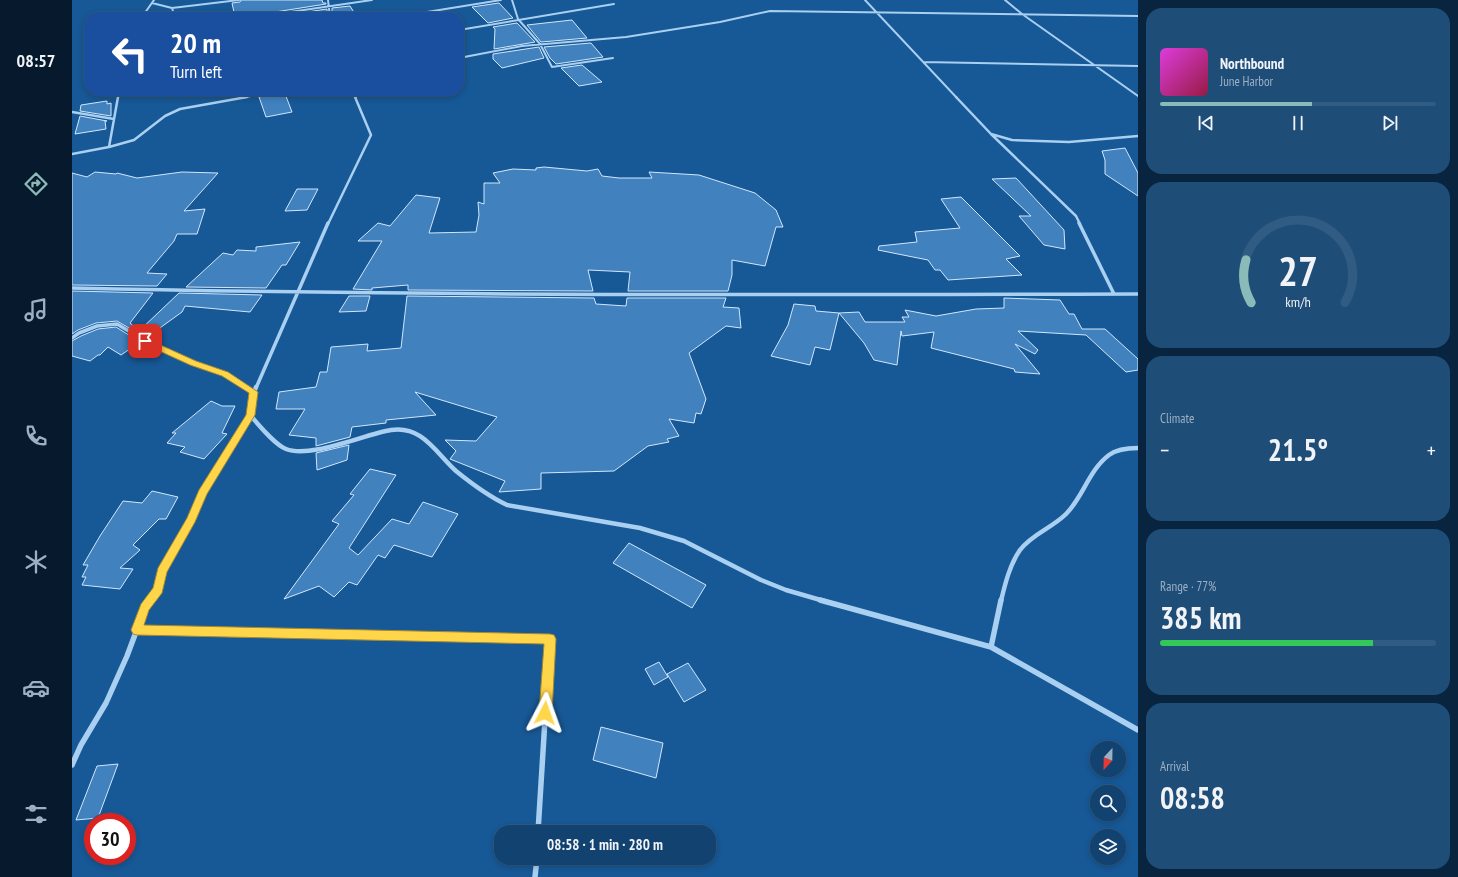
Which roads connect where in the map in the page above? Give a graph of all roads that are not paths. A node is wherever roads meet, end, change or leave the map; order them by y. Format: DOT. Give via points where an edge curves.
graph roads {
  1 [pos="154,0"];
  2 [pos="239,0"];
  3 [pos="328,0"];
  4 [pos="372,0"];
  5 [pos="501,0"];
  6 [pos="512,0"];
  7 [pos="865,0"];
  8 [pos="1005,0"];
  9 [pos="152,3"];
  10 [pos="614,4"];
  11 [pos="329,7"];
  12 [pos="172,8"];
  13 [pos="146,12"];
  14 [pos="173,12"];
  15 [pos="292,12"];
  16 [pos="330,12"];
  17 [pos="427,12"];
  18 [pos="875,12"];
  19 [pos="1022,14"];
  20 [pos="1138,16"];
  21 [pos="518,20"];
  22 [pos="464,29"];
  23 [pos="540,44"];
  24 [pos="464,57"];
  25 [pos="614,58"];
  26 [pos="923,62"];
  27 [pos="1096,65"];
  28 [pos="1138,66"];
  29 [pos="118,96"];
  30 [pos="249,96"];
  31 [pos="355,96"];
  32 [pos="1138,96"];
  33 [pos="72,112"];
  34 [pos="114,119"];
  35 [pos="991,134"];
  36 [pos="1138,136"];
  37 [pos="109,147"];
  38 [pos="72,154"];
  39 [pos="72,288"];
  40 [pos="297,293"];
  41 [pos="1114,294"];
  42 [pos="1138,294"];
  43 [pos="72,338"];
  44 [pos="254,392"];
  45 [pos="250,415"];
  46 [pos="1138,448"];
  47 [pos="137,630"];
  48 [pos="991,647"];
  49 [pos="1138,730"];
  50 [pos="72,764"];
  51 [pos="538,825"];
  52 [pos="536,865"];
  53 [pos="535,877"];
  1 -- 9 [label="street"];
  2 -- 12 [label="street"];
  3 -- 11 [label="street"];
  4 -- 11 [label="street"];
  5 -- 17 [label="street"];
  6 -- 21 [label="street"];
  7 -- 18 [label="street"];
  8 -- 19 [label="street"];
  9 -- 12 [label="street"];
  9 -- 13 [label="street"];
  10 -- 21 [label="street"];
  11 -- 15 [label="street"];
  11 -- 16 [label="street"];
  12 -- 14 [label="street"];
  18 -- 19 [label="street"];
  18 -- 23 [label="street" via="770,11 626,37"];
  18 -- 26 [label="street"];
  19 -- 20 [label="street"];
  19 -- 27 [label="street"];
  21 -- 22 [label="street"];
  21 -- 23 [label="street"];
  23 -- 24 [label="street"];
  23 -- 25 [label="street" via="552,67"];
  26 -- 27 [label="street"];
  26 -- 35 [label="street"];
  27 -- 28 [label="street"];
  27 -- 32 [label="street"];
  29 -- 34 [label="street"];
  30 -- 37 [label="street" via="180,109 165,116 134,140"];
  31 -- 40 [label="street" via="371,135"];
  33 -- 34 [label="street"];
  34 -- 37 [label="street"];
  35 -- 36 [label="street" via="1012,140 1069,142"];
  35 -- 41 [label="street" via="1076,216"];
  37 -- 38 [label="street"];
  39 -- 40 [label="street"];
  40 -- 41 [label="street"];
  40 -- 44 [label="street"];
  41 -- 42 [label="street"];
  43 -- 44 [label="street" via="97,326 118,324 152,345 225,374"];
  44 -- 45 [label="street"];
  45 -- 47 [label="street" via="203,493 162,572 158,589 145,608"];
  45 -- 48 [label="street" via="280,445 298,451 318,450 368,435 404,429 414,432 428,442 454,469 494,500 506,505 640,528 684,541 786,590"];
  46 -- 48 [label="street" via="1127,448 1110,455 1099,464 1082,495 1066,514 1020,550 1009,574"];
  47 -- 50 [label="street" via="106,704"];
  47 -- 51 [label="street" via="550,639"];
  48 -- 49 [label="street"];
  52 -- 53 [label="street"];
}
